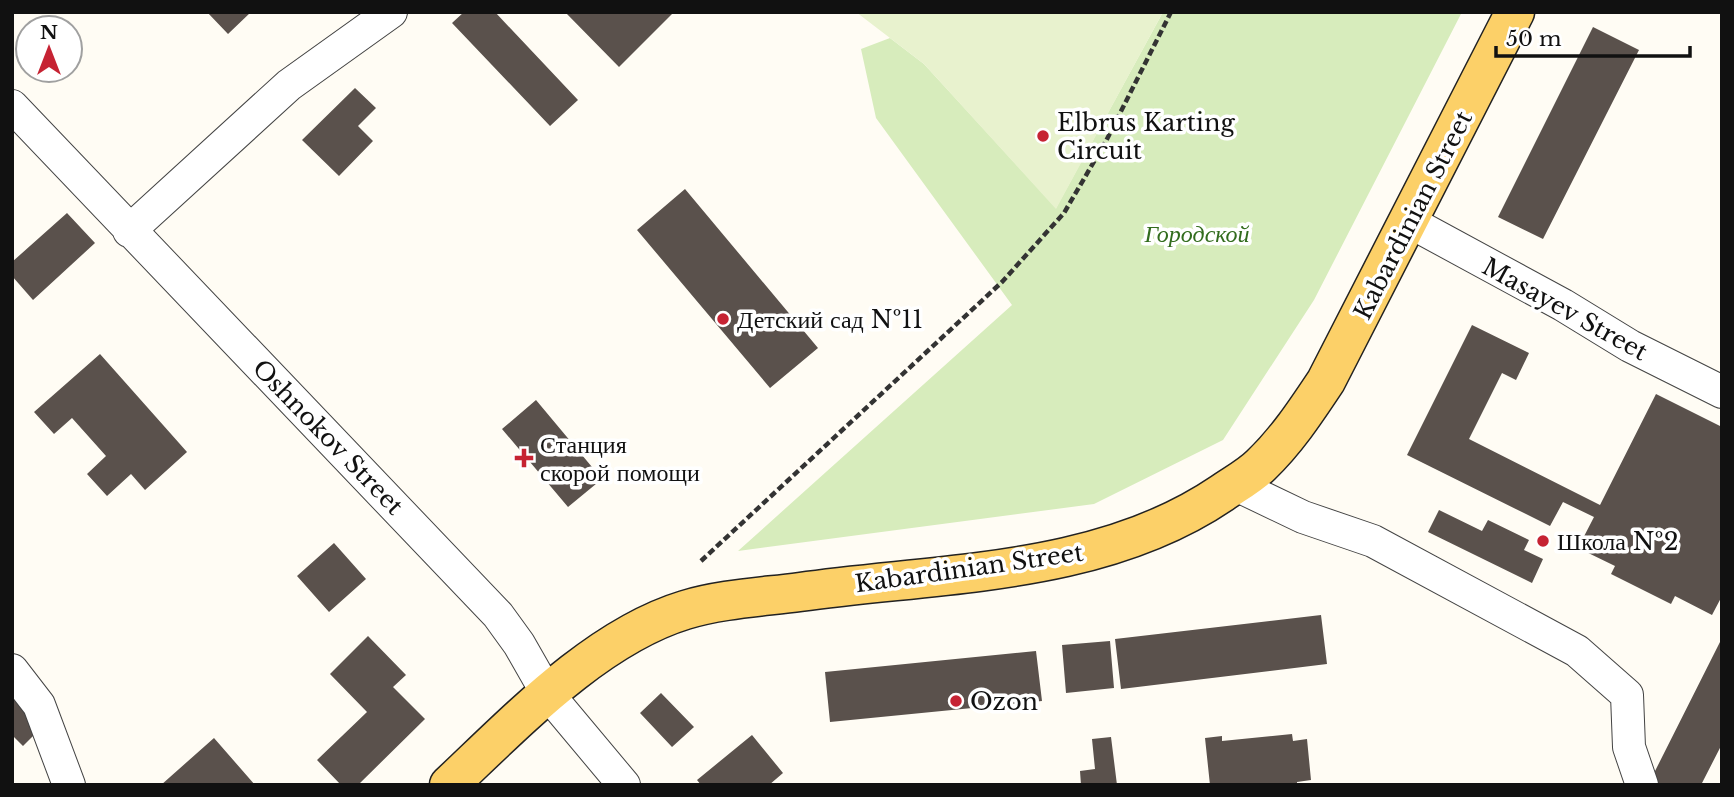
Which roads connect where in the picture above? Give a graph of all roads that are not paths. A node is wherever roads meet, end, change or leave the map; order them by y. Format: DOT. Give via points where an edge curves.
graph roads {
  1 [pos="391,12"];
  2 [pos="1516,12"];
  3 [pos="12,106"];
  4 [pos="1410,222"];
  5 [pos="129,231"];
  6 [pos="1722,392"];
  7 [pos="1234,484"];
  8 [pos="12,670"];
  9 [pos="547,692"];
  10 [pos="68,785"];
  11 [pos="449,785"];
  12 [pos="624,785"];
  13 [pos="1642,785"];
  1 -- 5 [label="street" via="289,85"];
  2 -- 4 [label="main road, Kabardinian Street"];
  3 -- 5 [label="street, Oshnokov Street"];
  4 -- 6 [label="street, Masayev Street" via="1630,346"];
  4 -- 7 [label="main road, Kabardinian Street" via="1319,391 1280,445"];
  5 -- 9 [label="street, Oshnokov Street" via="498,615"];
  7 -- 9 [label="main road, Kabardinian Street" via="1192,513 1155,529 1055,560 685,610 606,650"];
  7 -- 13 [label="street" via="1303,517 1373,541 1577,651 1627,695 1629,747"];
  8 -- 10 [label="street" via="39,705"];
  9 -- 11 [label="main road, Kabardinian Street"];
  9 -- 12 [label="street, Oshnokov Street"];
}
